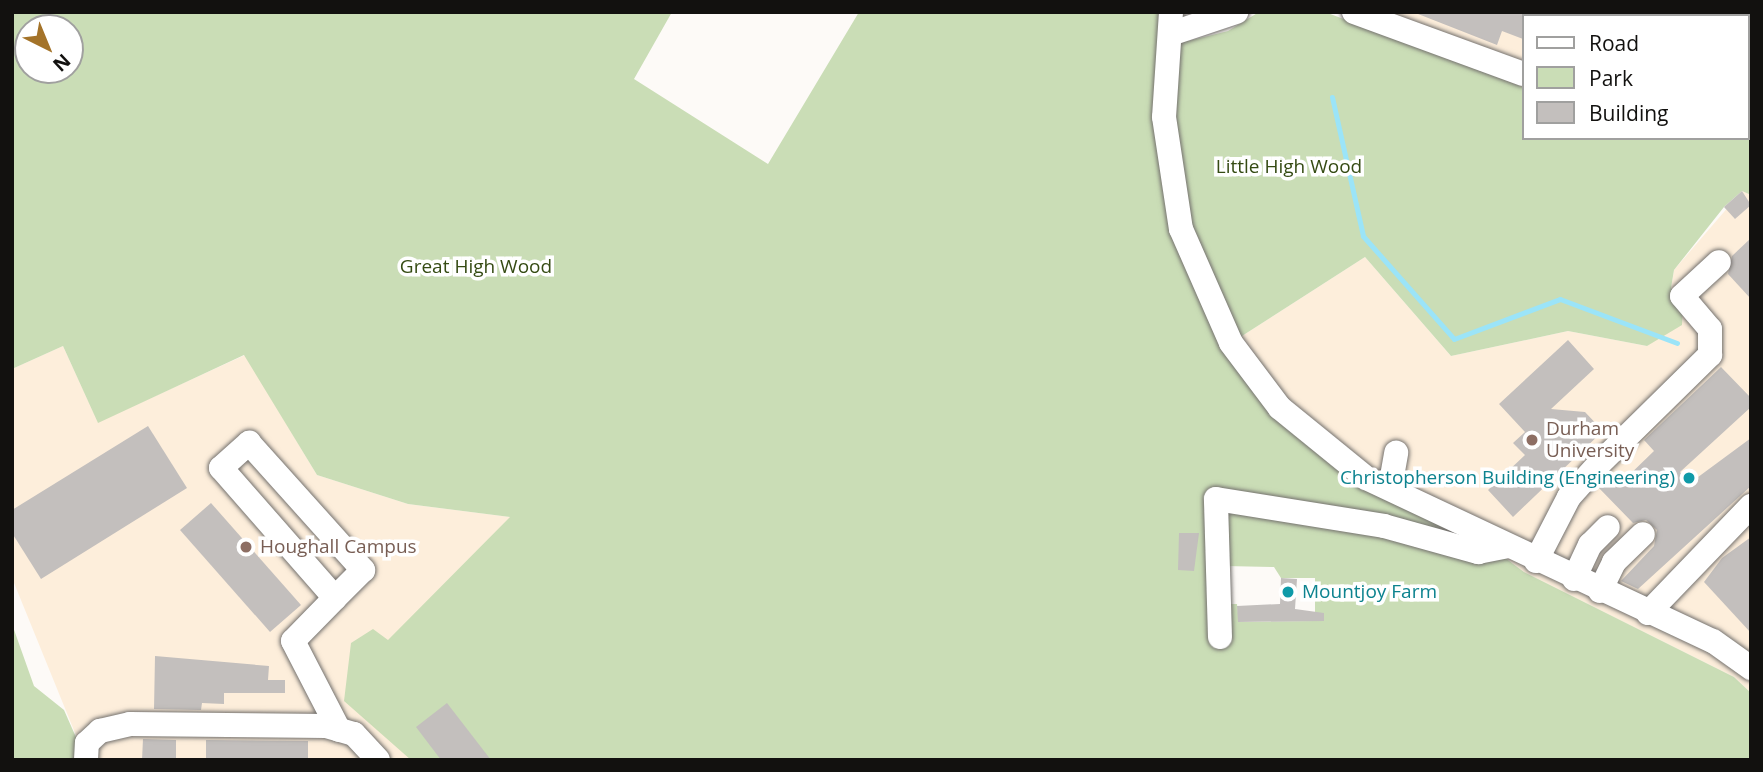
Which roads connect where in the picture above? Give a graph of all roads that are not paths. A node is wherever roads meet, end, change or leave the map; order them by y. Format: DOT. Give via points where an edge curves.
graph roads {
  1 [pos="1236,12"];
  2 [pos="1354,12"];
  3 [pos="1170,23"];
  4 [pos="1522,74"];
  5 [pos="1718,262"];
  6 [pos="1396,453"];
  7 [pos="1390,488"];
  8 [pos="1751,506"];
  9 [pos="1608,527"];
  10 [pos="1643,534"];
  11 [pos="1508,546"];
  12 [pos="1536,561"];
  13 [pos="1574,579"];
  14 [pos="1600,591"];
  15 [pos="335,598"];
  16 [pos="1648,613"];
  17 [pos="1220,636"];
  18 [pos="1751,668"];
  19 [pos="339,730"];
  20 [pos="86,760"];
  21 [pos="378,760"];
  1 -- 3 [label="street"];
  2 -- 4 [label="street"];
  3 -- 7 [label="street" via="1164,117 1175,206 1205,295 1280,408 1321,448"];
  5 -- 12 [label="street" via="1682,296 1710,329 1710,355 1569,496"];
  6 -- 7 [label="street"];
  7 -- 11 [label="street"];
  8 -- 16 [label="street"];
  9 -- 13 [label="street" via="1590,545"];
  10 -- 14 [label="street" via="1614,562"];
  11 -- 12 [label="street"];
  11 -- 17 [label="street" via="1478,552 1384,526 1216,499"];
  12 -- 13 [label="street"];
  13 -- 14 [label="street"];
  14 -- 16 [label="street"];
  15 -- 15 [label="street" via="363,570 248,443 221,468"];
  15 -- 19 [label="street" via="293,641"];
  16 -- 18 [label="street" via="1713,641"];
  19 -- 20 [label="street" via="130,724 100,731 87,743"];
  19 -- 21 [label="street" via="354,734"];
}
